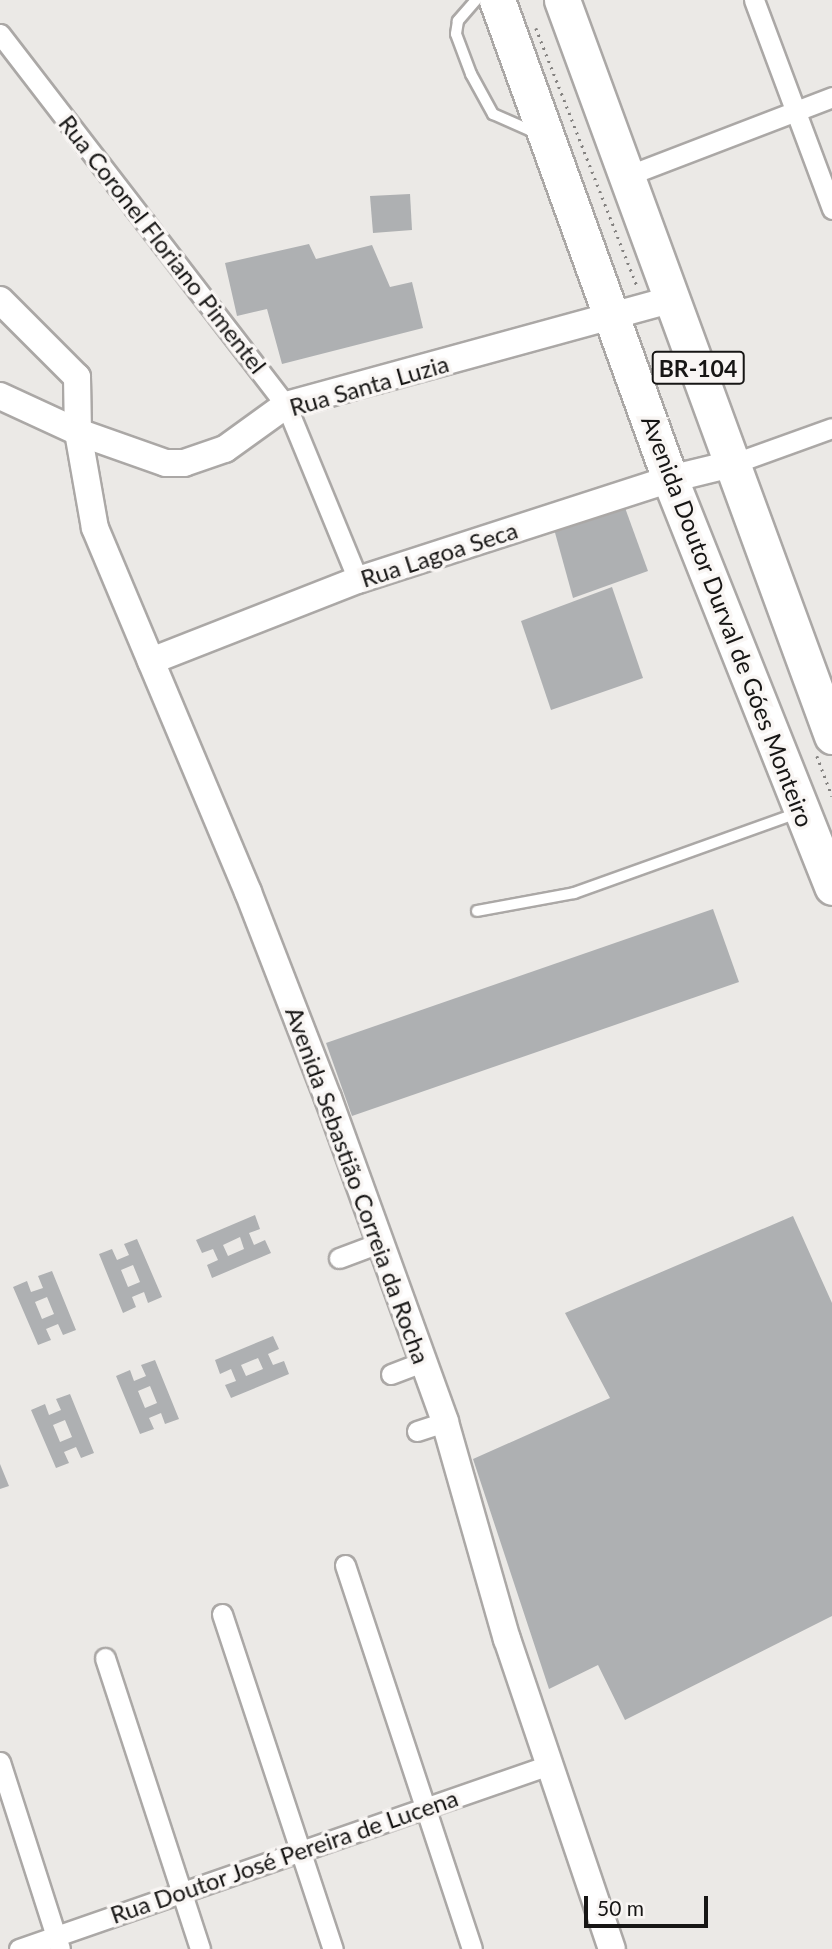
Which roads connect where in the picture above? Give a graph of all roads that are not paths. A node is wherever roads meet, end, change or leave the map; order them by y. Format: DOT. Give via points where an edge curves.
graph roads {
  1 [pos="477,0"];
  2 [pos="497,0"];
  3 [pos="562,0"];
  4 [pos="754,0"];
  5 [pos="0,34"];
  6 [pos="832,97"];
  7 [pos="798,109"];
  8 [pos="547,137"];
  9 [pos="624,177"];
  10 [pos="832,209"];
  11 [pos="673,299"];
  12 [pos="0,300"];
  13 [pos="613,318"];
  14 [pos="0,396"];
  15 [pos="286,405"];
  16 [pos="832,428"];
  17 [pos="78,432"];
  18 [pos="732,464"];
  19 [pos="670,479"];
  20 [pos="358,580"];
  21 [pos="150,662"];
  22 [pos="832,736"];
  23 [pos="802,811"];
  24 [pos="832,887"];
  25 [pos="477,911"];
  26 [pos="379,1243"];
  27 [pos="339,1258"];
  28 [pos="423,1362"];
  29 [pos="391,1374"];
  30 [pos="445,1422"];
  31 [pos="417,1431"];
  32 [pos="345,1565"];
  33 [pos="222,1614"];
  34 [pos="105,1658"];
  35 [pos="0,1762"];
  36 [pos="549,1765"];
  37 [pos="424,1807"];
  38 [pos="300,1850"];
  39 [pos="182,1894"];
  40 [pos="58,1943"];
  41 [pos="19,1949"];
  42 [pos="200,1949"];
  43 [pos="333,1949"];
  44 [pos="472,1949"];
  45 [pos="612,1949"];
  1 -- 8 [label="lane" via="458,21 456,34 471,74 493,114"];
  2 -- 8 [label="highway, Avenida Doutor Durval de Góes Monteiro / BR-104"];
  3 -- 9 [label="highway, BR-104"];
  4 -- 7 [label="street"];
  5 -- 15 [label="street, Rua Coronel Floriano Pimentel"];
  6 -- 7 [label="street"];
  7 -- 9 [label="street"];
  7 -- 10 [label="street"];
  8 -- 13 [label="highway, Avenida Doutor Durval de Góes Monteiro / BR-104"];
  9 -- 11 [label="highway, BR-104"];
  11 -- 13 [label="street, Rua Santa Luzia"];
  11 -- 18 [label="highway, BR-104"];
  12 -- 17 [label="street, Avenida Sebastião Correia da Rocha" via="77,377"];
  13 -- 15 [label="street, Rua Santa Luzia"];
  13 -- 19 [label="highway, Avenida Doutor Durval de Góes Monteiro / BR-104"];
  14 -- 17 [label="street, Rua Santa Luzia"];
  15 -- 17 [label="street, Rua Santa Luzia" via="225,449 184,463 166,463"];
  15 -- 20 [label="street, Rua Coronel Floriano Pimentel"];
  16 -- 18 [label="street"];
  17 -- 21 [label="street, Avenida Sebastião Correia da Rocha" via="95,528"];
  18 -- 19 [label="street, Rua Lagoa Seca"];
  18 -- 22 [label="highway, BR-104"];
  19 -- 20 [label="street, Rua Lagoa Seca"];
  19 -- 23 [label="highway, Avenida Doutor Durval de Góes Monteiro / BR-104"];
  20 -- 21 [label="street, Rua Lagoa Seca"];
  21 -- 26 [label="street, Avenida Sebastião Correia da Rocha" via="248,892"];
  23 -- 24 [label="highway, Avenida Doutor Durval de Góes Monteiro / BR-104"];
  23 -- 25 [label="lane" via="574,893"];
  26 -- 27 [label="street"];
  26 -- 28 [label="street, Avenida Sebastião Correia da Rocha"];
  28 -- 29 [label="street"];
  28 -- 30 [label="street, Avenida Sebastião Correia da Rocha"];
  30 -- 31 [label="street"];
  30 -- 36 [label="street, Avenida Sebastião Correia da Rocha" via="507,1639"];
  32 -- 37 [label="street"];
  33 -- 38 [label="street"];
  34 -- 39 [label="street"];
  35 -- 40 [label="street"];
  36 -- 37 [label="street, Rua Doutor José Pereira de Lucena"];
  36 -- 45 [label="street, Avenida Sebastião Correia da Rocha"];
  37 -- 38 [label="street, Rua Doutor José Pereira de Lucena"];
  37 -- 44 [label="street"];
  38 -- 39 [label="street, Rua Doutor José Pereira de Lucena"];
  38 -- 43 [label="street"];
  39 -- 40 [label="street, Rua Doutor José Pereira de Lucena"];
  39 -- 42 [label="street"];
  40 -- 41 [label="street, Rua Doutor José Pereira de Lucena"];
}
